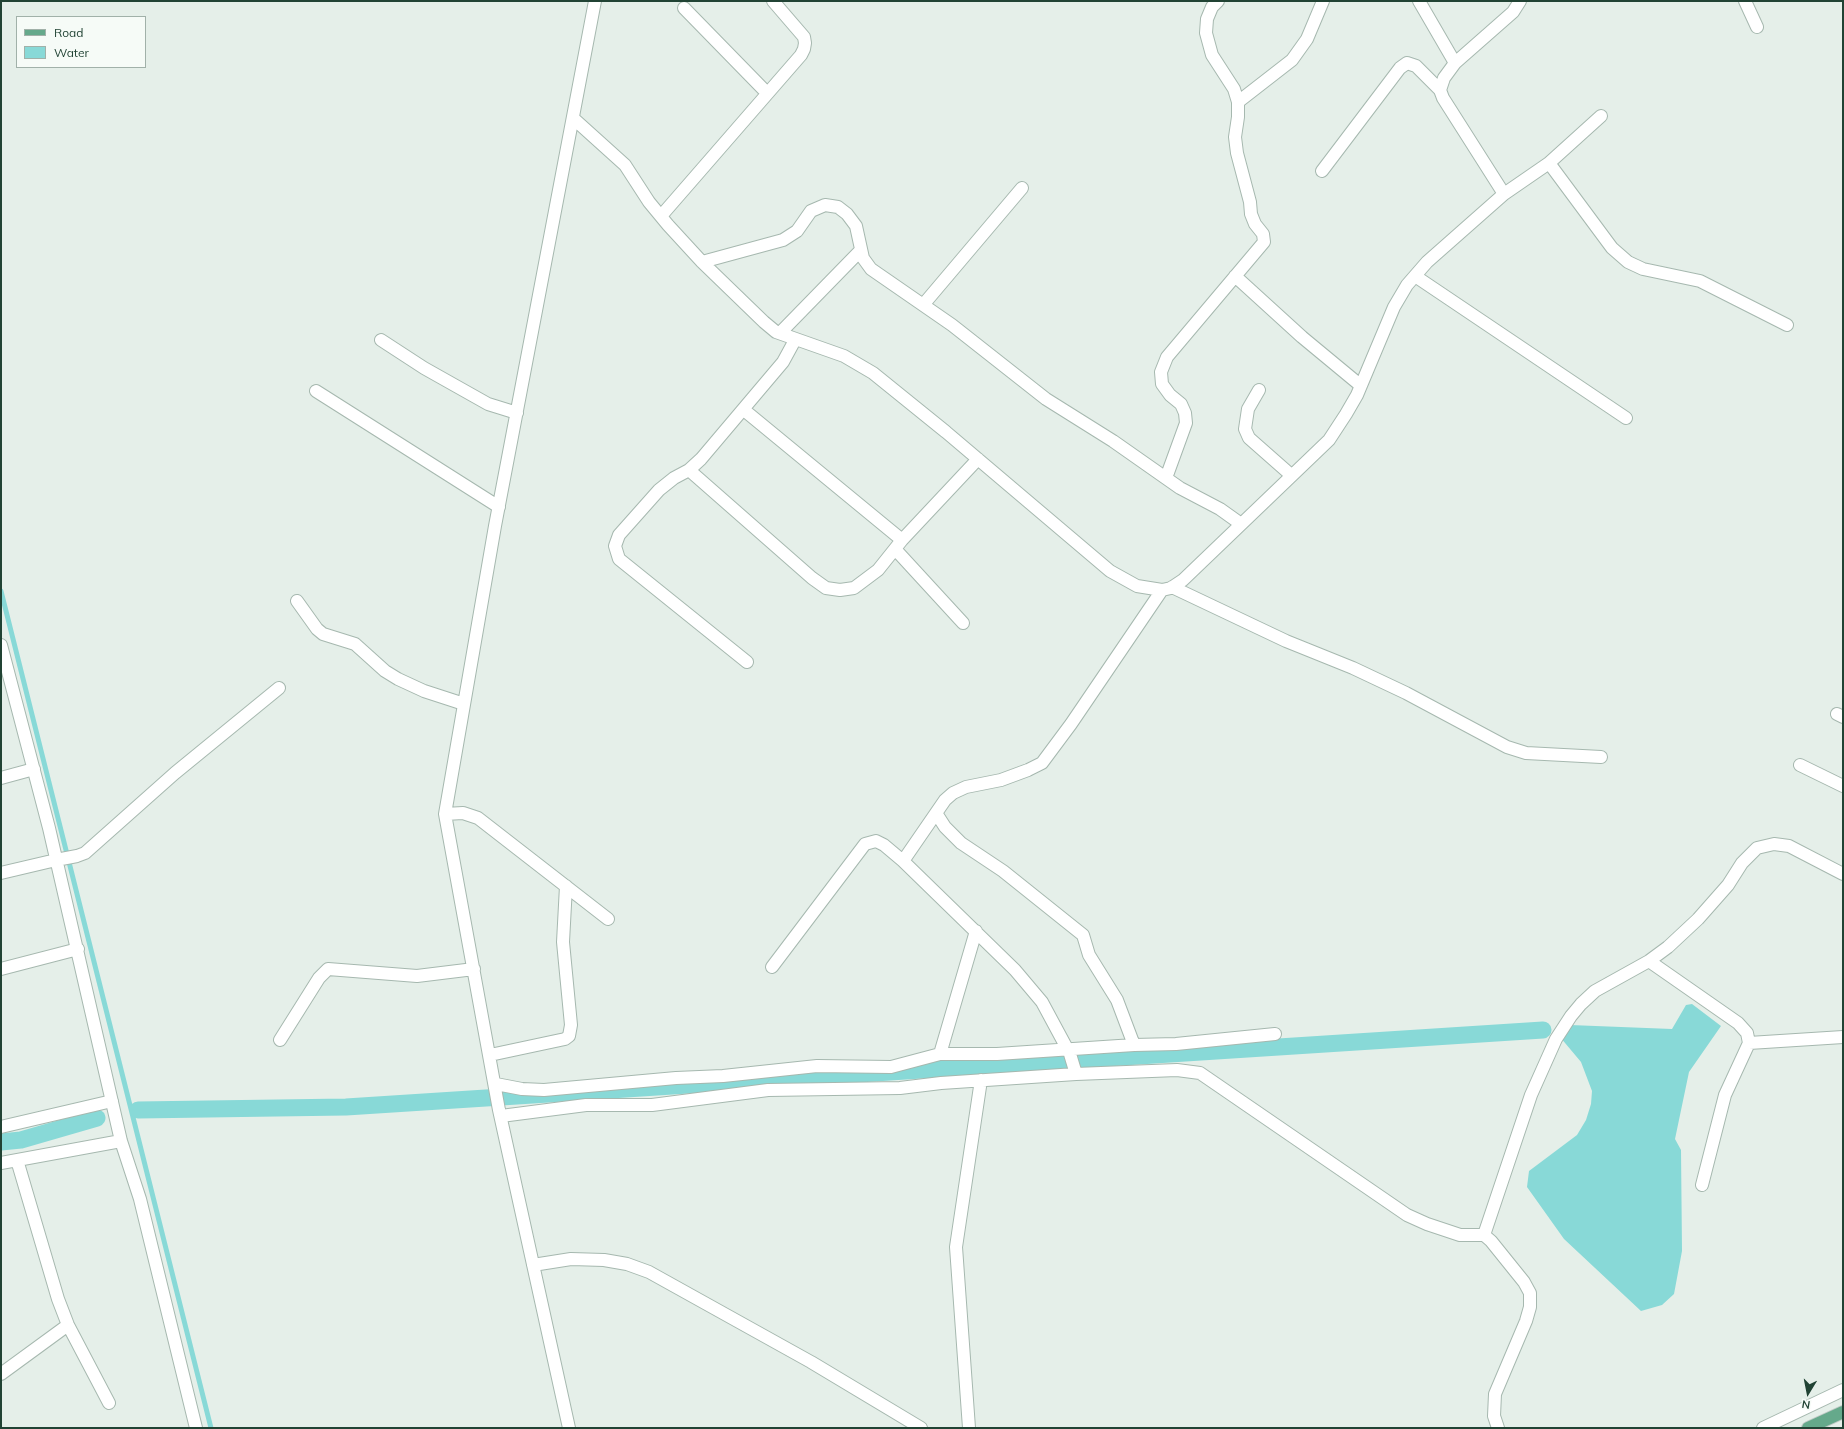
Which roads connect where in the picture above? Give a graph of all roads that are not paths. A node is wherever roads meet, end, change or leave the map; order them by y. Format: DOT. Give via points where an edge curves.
graph roads {
  1 [pos="595,1"];
  2 [pos="773,1"];
  3 [pos="1218,1"];
  4 [pos="1323,1"];
  5 [pos="1419,1"];
  6 [pos="1520,1"];
  7 [pos="1745,1"];
  8 [pos="684,8"];
  9 [pos="1757,27"];
  10 [pos="1455,63"];
  11 [pos="1440,90"];
  12 [pos="767,93"];
  13 [pos="1238,102"];
  14 [pos="1600,116"];
  15 [pos="574,119"];
  16 [pos="1549,163"];
  17 [pos="1322,171"];
  18 [pos="1022,188"];
  19 [pos="1504,194"];
  20 [pos="661,216"];
  21 [pos="861,250"];
  22 [pos="702,262"];
  23 [pos="1235,276"];
  24 [pos="1415,276"];
  25 [pos="923,305"];
  26 [pos="1787,325"];
  27 [pos="780,333"];
  28 [pos="381,340"];
  29 [pos="795,340"];
  30 [pos="1360,385"];
  31 [pos="1259,390"];
  32 [pos="316,391"];
  33 [pos="744,410"];
  34 [pos="517,412"];
  35 [pos="1626,418"];
  36 [pos="978,459"];
  37 [pos="688,470"];
  38 [pos="1291,475"];
  39 [pos="1166,478"];
  40 [pos="499,507"];
  41 [pos="1240,524"];
  42 [pos="898,545"];
  43 [pos="1167,589"];
  44 [pos="297,601"];
  45 [pos="963,623"];
  46 [pos="1,645"];
  47 [pos="747,662"];
  48 [pos="279,688"];
  49 [pos="464,704"];
  50 [pos="1601,757"];
  51 [pos="1800,765"];
  52 [pos="34,769"];
  53 [pos="1,778"];
  54 [pos="1843,786"];
  55 [pos="936,813"];
  56 [pos="445,814"];
  57 [pos="60,859"];
  58 [pos="903,861"];
  59 [pos="1,873"];
  60 [pos="1843,874"];
  61 [pos="566,886"];
  62 [pos="608,919"];
  63 [pos="976,931"];
  64 [pos="78,949"];
  65 [pos="1649,961"];
  66 [pos="772,967"];
  67 [pos="1,969"];
  68 [pos="474,969"];
  69 [pos="1275,1034"];
  70 [pos="1843,1037"];
  71 [pos="280,1040"];
  72 [pos="1749,1043"];
  73 [pos="1134,1045"];
  74 [pos="940,1054"];
  75 [pos="490,1055"];
  76 [pos="1072,1061"];
  77 [pos="981,1080"];
  78 [pos="497,1089"];
  79 [pos="112,1101"];
  80 [pos="500,1113"];
  81 [pos="1,1127"];
  82 [pos="121,1141"];
  83 [pos="17,1160"];
  84 [pos="1,1163"];
  85 [pos="1702,1185"];
  86 [pos="1484,1235"];
  87 [pos="534,1265"];
  88 [pos="68,1325"];
  89 [pos="1,1374"];
  90 [pos="1843,1390"];
  91 [pos="109,1403"];
  92 [pos="1843,1412"];
  93 [pos="196,1428"];
  94 [pos="569,1428"];
  95 [pos="922,1428"];
  96 [pos="970,1428"];
  97 [pos="1498,1428"];
  98 [pos="1763,1428"];
  99 [pos="1808,1428"];
  1 -- 15 [label="street"];
  2 -- 12 [label="street" via="804,37 805,42 800,55"];
  3 -- 13 [label="street" via="1207,19 1206,33 1212,55 1234,89"];
  4 -- 13 [label="street" via="1307,39 1292,60"];
  5 -- 10 [label="street"];
  6 -- 10 [label="street" via="1513,12"];
  7 -- 9 [label="street"];
  8 -- 12 [label="street"];
  10 -- 11 [label="street" via="1444,78"];
  11 -- 17 [label="street" via="1416,66 1407,63"];
  11 -- 19 [label="street"];
  12 -- 20 [label="street"];
  13 -- 23 [label="street" via="1235,137 1237,153 1254,224 1263,234 1264,242"];
  14 -- 16 [label="street"];
  15 -- 20 [label="street" via="625,165"];
  15 -- 34 [label="street"];
  16 -- 19 [label="street"];
  16 -- 26 [label="street" via="1612,248 1628,262 1700,281"];
  18 -- 25 [label="street"];
  19 -- 24 [label="street" via="1427,262"];
  20 -- 22 [label="street"];
  21 -- 22 [label="street" via="856,226 847,214 838,208 825,205 811,211 797,231 783,240"];
  21 -- 25 [label="street" via="871,268"];
  21 -- 27 [label="street"];
  22 -- 27 [label="street" via="764,322"];
  23 -- 30 [label="street" via="1302,338"];
  23 -- 39 [label="street" via="1167,357 1161,372 1162,384 1181,404 1185,413 1184,432"];
  24 -- 30 [label="street" via="1394,307"];
  24 -- 35 [label="street"];
  25 -- 39 [label="street" via="1046,399"];
  27 -- 29 [label="street"];
  28 -- 34 [label="street" via="488,404"];
  29 -- 33 [label="street" via="783,362"];
  29 -- 36 [label="street" via="844,356 873,373"];
  30 -- 38 [label="street" via="1346,414 1329,440"];
  31 -- 38 [label="street" via="1248,409 1245,429 1248,438"];
  32 -- 40 [label="street"];
  33 -- 37 [label="street"];
  33 -- 42 [label="street"];
  34 -- 40 [label="street"];
  36 -- 42 [label="street"];
  36 -- 43 [label="street" via="1110,571 1137,586"];
  37 -- 42 [label="street" via="826,588 854,588 878,570"];
  37 -- 47 [label="street" via="659,490 619,535 615,546 619,559"];
  38 -- 41 [label="street"];
  39 -- 41 [label="street" via="1220,509"];
  40 -- 49 [label="street"];
  41 -- 43 [label="street" via="1183,580"];
  42 -- 45 [label="street"];
  43 -- 50 [label="street" via="1353,668 1507,747 1526,753"];
  43 -- 55 [label="street" via="1042,763 1001,780 966,787 953,793"];
  44 -- 49 [label="street" via="323,634 355,644 385,671 405,683"];
  46 -- 52 [label="street"];
  48 -- 57 [label="street" via="175,773 91,848 77,856"];
  49 -- 56 [label="street"];
  51 -- 54 [label="street"];
  52 -- 53 [label="street"];
  52 -- 57 [label="street"];
  55 -- 58 [label="street"];
  55 -- 73 [label="street" via="961,843 1003,871 1083,935 1089,955 1117,1000"];
  56 -- 61 [label="street" via="463,813 478,818"];
  56 -- 68 [label="street"];
  57 -- 59 [label="street"];
  57 -- 64 [label="street"];
  58 -- 63 [label="street"];
  58 -- 66 [label="street" via="876,841 865,844"];
  60 -- 65 [label="street" via="1789,846 1774,844 1757,848 1698,920"];
  61 -- 62 [label="street"];
  61 -- 75 [label="street" via="563,942 571,1025 569,1036"];
  63 -- 74 [label="street"];
  63 -- 76 [label="street" via="1015,970 1042,1002"];
  64 -- 67 [label="street"];
  64 -- 79 [label="street"];
  65 -- 72 [label="street" via="1738,1024 1747,1033"];
  65 -- 86 [label="street" via="1595,991 1571,1016 1556,1039 1531,1095"];
  68 -- 71 [label="street" via="417,976 328,969 319,978"];
  68 -- 75 [label="street"];
  69 -- 73 [label="street" via="1176,1044"];
  70 -- 72 [label="street"];
  72 -- 85 [label="street" via="1725,1095"];
  73 -- 76 [label="street"];
  74 -- 76 [label="street" via="997,1054"];
  74 -- 78 [label="street" via="891,1067 817,1066 544,1090"];
  75 -- 78 [label="street"];
  76 -- 77 [label="street"];
  76 -- 86 [label="street" via="1200,1073 1407,1215 1460,1234"];
  77 -- 80 [label="street" via="900,1088 768,1090 652,1105 586,1105"];
  77 -- 96 [label="street" via="956,1247"];
  78 -- 80 [label="street"];
  79 -- 81 [label="street"];
  79 -- 82 [label="street"];
  80 -- 87 [label="street"];
  82 -- 83 [label="street"];
  82 -- 93 [label="street" via="140,1199"];
  83 -- 84 [label="street"];
  83 -- 88 [label="street"];
  86 -- 97 [label="street" via="1524,1282 1530,1294 1526,1321 1495,1394 1494,1416"];
  87 -- 94 [label="street"];
  87 -- 95 [label="street" via="571,1259 604,1260 627,1264 649,1272 811,1362"];
  88 -- 89 [label="street"];
  88 -- 91 [label="street"];
  90 -- 98 [label="street"];
  92 -- 99 [label="main road"];
}
